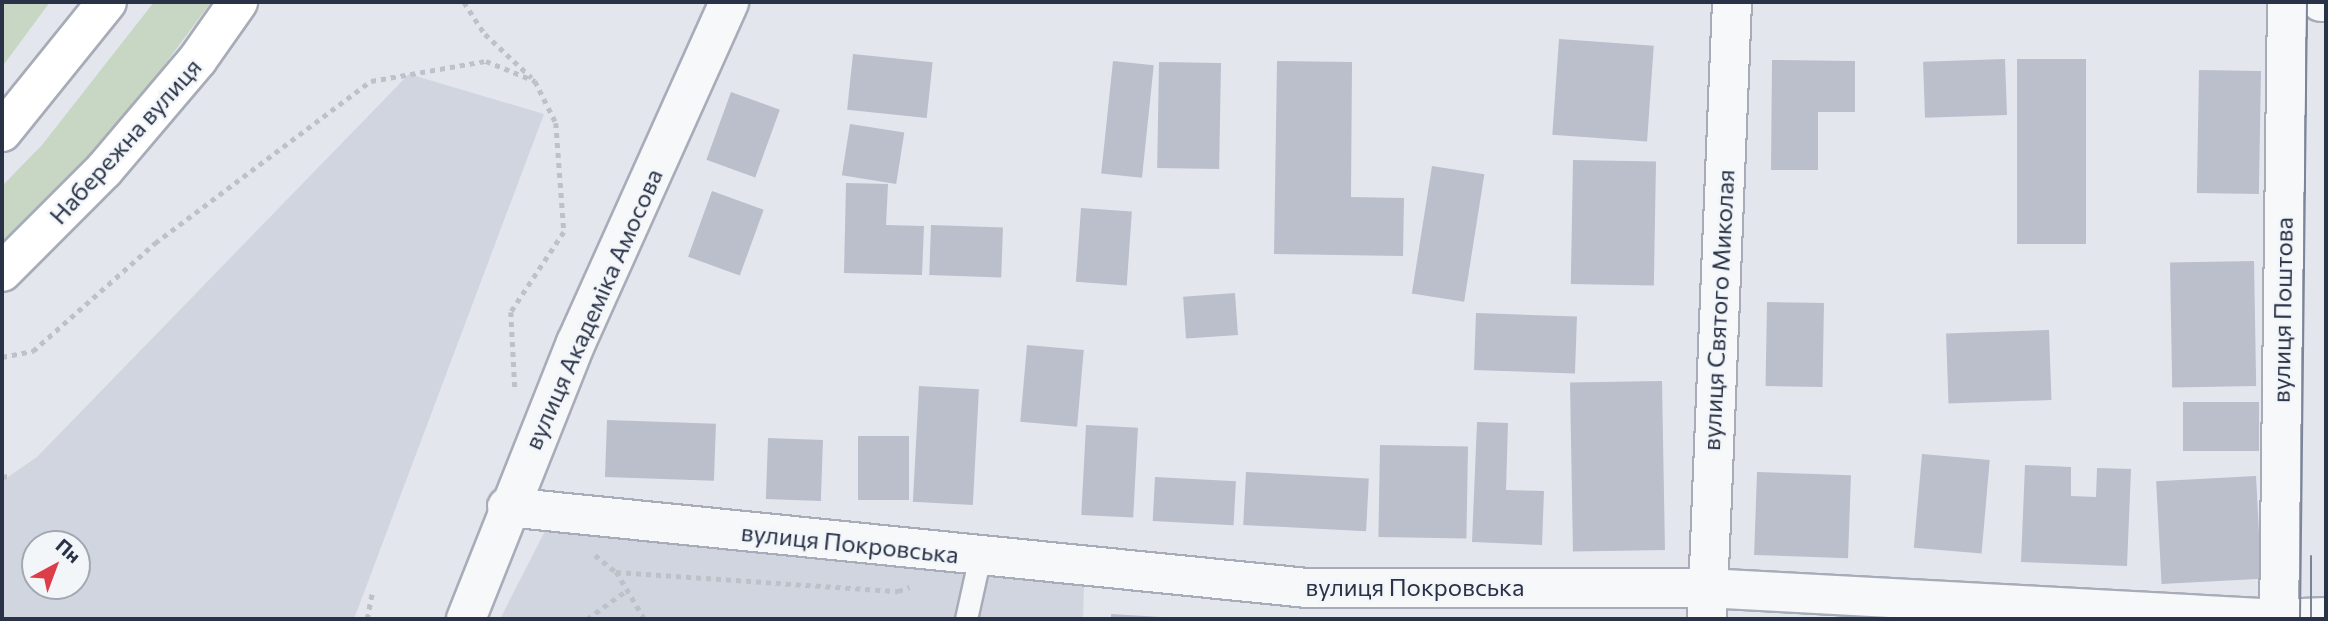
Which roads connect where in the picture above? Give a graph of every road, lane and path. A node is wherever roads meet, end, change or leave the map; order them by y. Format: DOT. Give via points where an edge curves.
graph roads {
  1 [pos="107,2"];
  2 [pos="238,2"];
  3 [pos="464,2"];
  4 [pos="729,2"];
  5 [pos="1732,2"];
  6 [pos="2287,2"];
  7 [pos="2321,2"];
  8 [pos="2326,2"];
  9 [pos="535,81"];
  10 [pos="2,132"];
  11 [pos="2,272"];
  12 [pos="2,357"];
  13 [pos="515,395"];
  14 [pos="507,508"];
  15 [pos="980,556"];
  16 [pos="922,581"];
  17 [pos="627,590"];
  18 [pos="372,593"];
  19 [pos="1706,604"];
  20 [pos="2326,617"];
  21 [pos="367,619"];
  22 [pos="466,619"];
  23 [pos="587,619"];
  24 [pos="644,619"];
  25 [pos="966,619"];
  26 [pos="2279,619"];
  1 -- 10 [label="main road"];
  2 -- 11 [label="main road, Набережна вулиця" via="198,59 104,170"];
  3 -- 9 [label="path" via="485,34"];
  4 -- 14 [label="street, вулиця Академіка Амосова"];
  5 -- 19 [label="street, вулиця Святого Миколая"];
  6 -- 26 [label="street, вулиця Поштова"];
  7 -- 8 [label="street"];
  9 -- 12 [label="path" via="486,61 372,81 155,243 33,351"];
  9 -- 13 [label="path" via="556,123 564,232 511,312"];
  14 -- 15 [label="street, вулиця Покровська"];
  14 -- 22 [label="street, вулиця Академіка Амосова"];
  15 -- 19 [label="street, вулиця Покровська" via="1307,588"];
  15 -- 25 [label="lane"];
  16 -- 17 [label="path" via="898,592 616,572"];
  17 -- 23 [label="path"];
  17 -- 24 [label="path"];
  18 -- 21 [label="path"];
  19 -- 26 [label="street, вулиця Покровська"];
  20 -- 26 [label="street, вулиця Покровська"];
}
